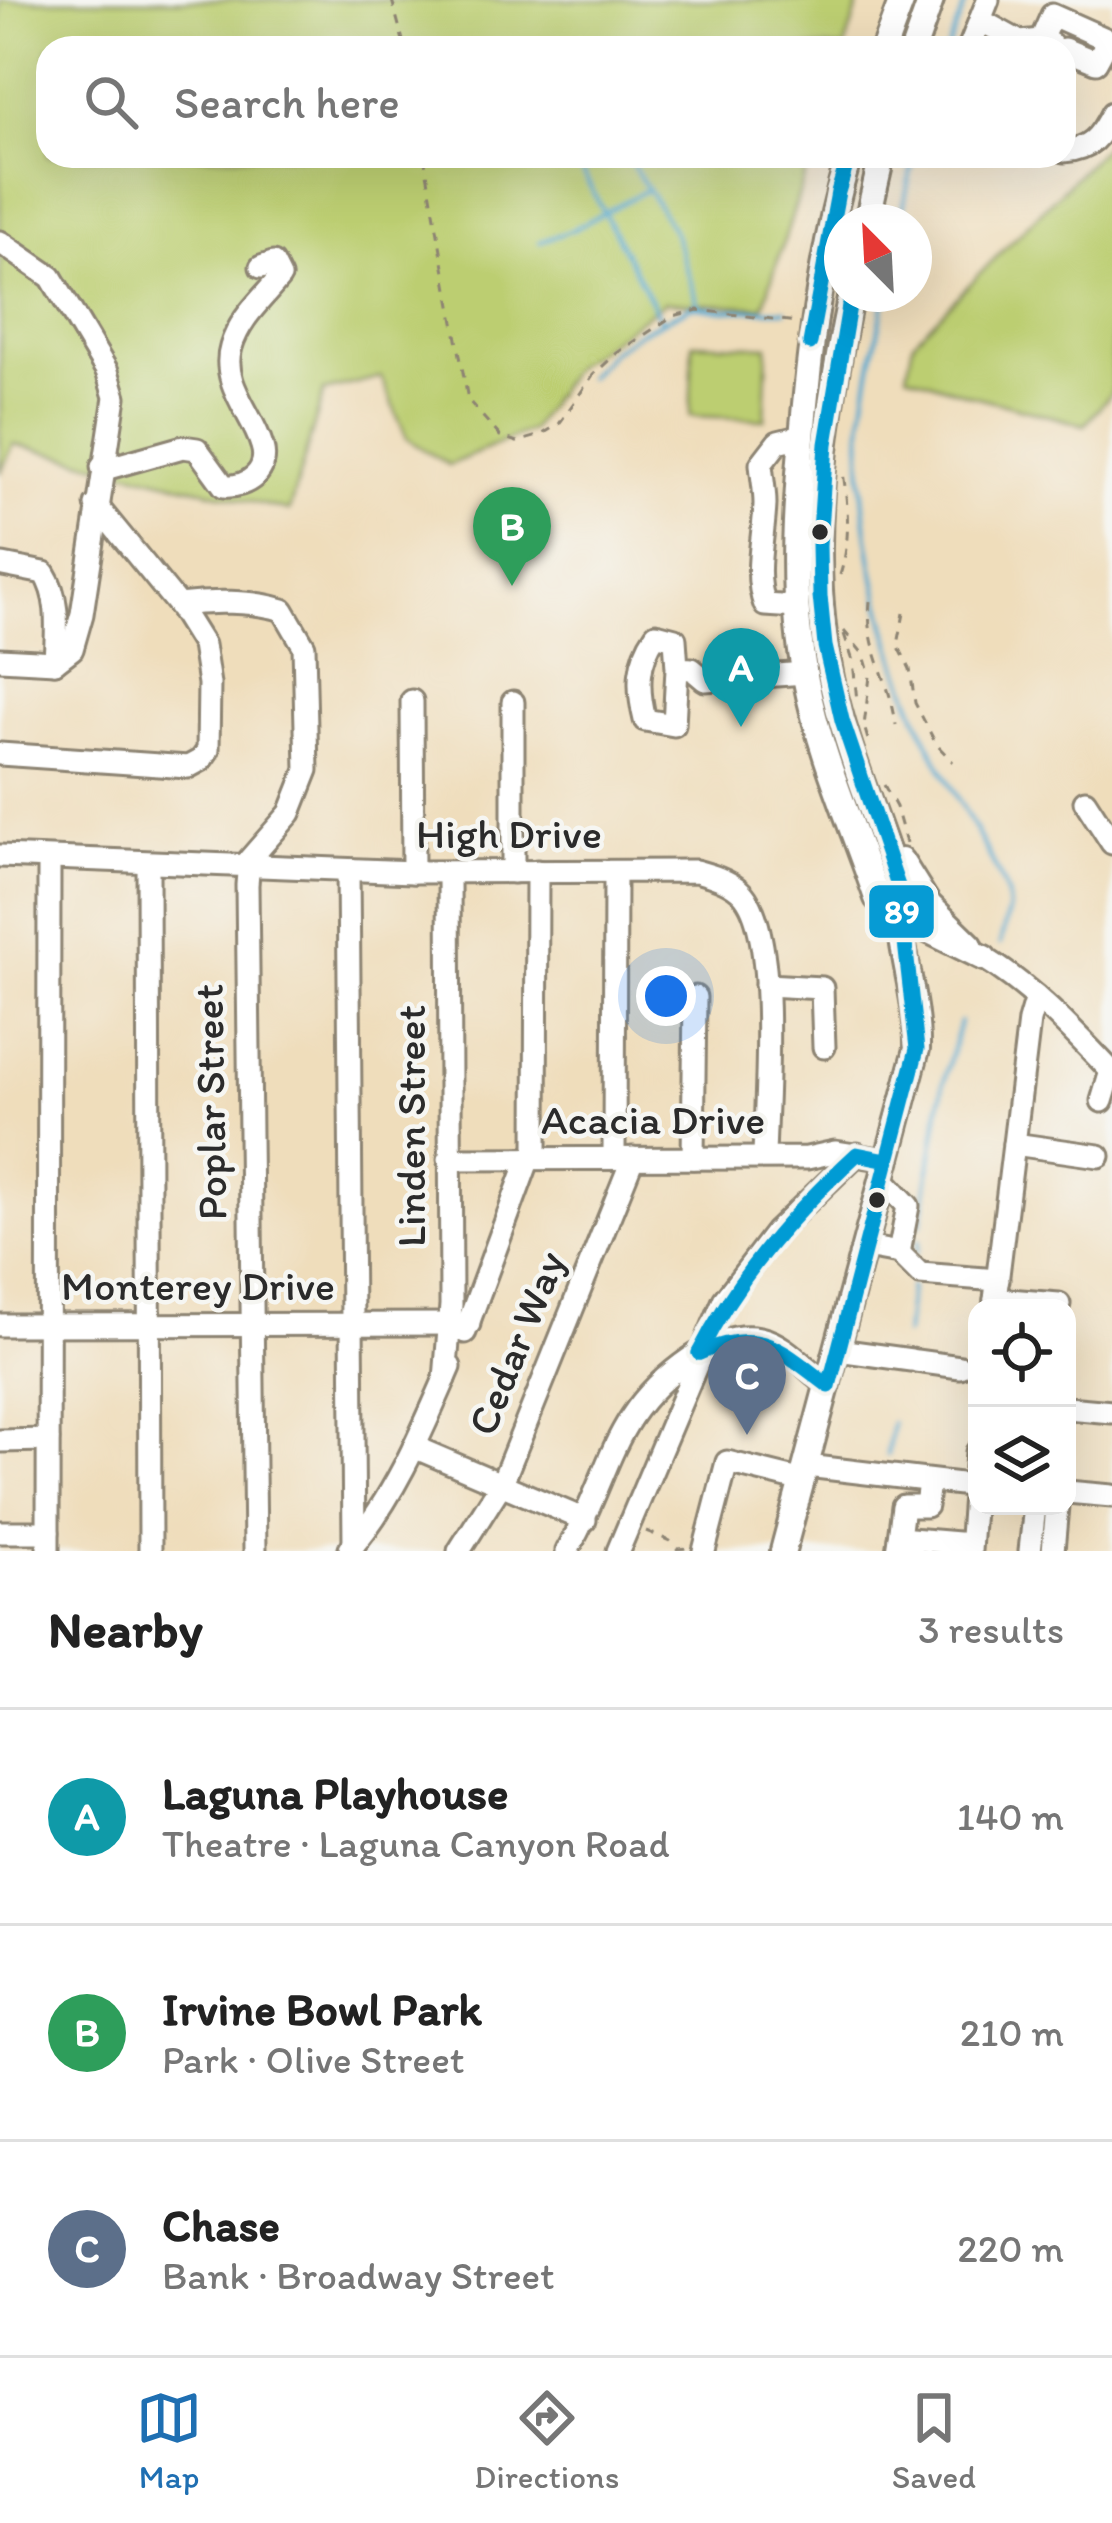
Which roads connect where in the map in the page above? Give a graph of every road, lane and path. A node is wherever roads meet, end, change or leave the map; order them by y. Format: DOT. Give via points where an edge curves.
graph roads {
  1 [pos="392,0"];
  2 [pos="902,0"];
  3 [pos="931,0"];
  4 [pos="984,10"];
  5 [pos="402,36"];
  6 [pos="888,36"];
  7 [pos="918,36"];
  8 [pos="1013,36"];
  9 [pos="1112,113"];
  10 [pos="1076,149"];
  11 [pos="426,168"];
  12 [pos="845,168"];
  13 [pos="879,168"];
  14 [pos="871,204"];
  15 [pos="0,242"];
  16 [pos="260,267"];
  17 [pos="848,312"];
  18 [pos="814,324"];
  19 [pos="802,436"];
  20 [pos="844,458"];
  21 [pos="102,467"];
  22 [pos="96,505"];
  23 [pos="3,565"];
  24 [pos="869,601"];
  25 [pos="833,603"];
  26 [pos="178,605"];
  27 [pos="797,607"];
  28 [pos="904,613"];
  29 [pos="843,630"];
  30 [pos="0,659"];
  31 [pos="55,662"];
  32 [pos="878,662"];
  33 [pos="867,666"];
  34 [pos="677,668"];
  35 [pos="805,673"];
  36 [pos="412,701"];
  37 [pos="513,702"];
  38 [pos="896,724"];
  39 [pos="864,726"];
  40 [pos="0,754"];
  41 [pos="868,754"];
  42 [pos="952,762"];
  43 [pos="877,773"];
  44 [pos="1085,801"];
  45 [pos="880,828"];
  46 [pos="274,830"];
  47 [pos="1112,842"];
  48 [pos="0,856"];
  49 [pos="914,859"];
  50 [pos="49,861"];
  51 [pos="148,865"];
  52 [pos="202,866"];
  53 [pos="248,868"];
  54 [pos="348,870"];
  55 [pos="413,872"];
  56 [pos="513,872"];
  57 [pos="537,872"];
  58 [pos="615,872"];
  59 [pos="449,873"];
  60 [pos="897,916"];
  61 [pos="975,955"];
  62 [pos="910,976"];
  63 [pos="766,985"];
  64 [pos="694,997"];
  65 [pos="1036,997"];
  66 [pos="824,1047"];
  67 [pos="1112,1072"];
  68 [pos="1102,1101"];
  69 [pos="1014,1144"];
  70 [pos="846,1153"];
  71 [pos="1099,1156"];
  72 [pos="624,1157"];
  73 [pos="764,1157"];
  74 [pos="533,1158"];
  75 [pos="693,1158"];
  76 [pos="806,1158"];
  77 [pos="449,1159"];
  78 [pos="885,1170"];
  79 [pos="829,1180"];
  80 [pos="866,1247"];
  81 [pos="899,1253"];
  82 [pos="996,1296"];
  83 [pos="459,1323"];
  84 [pos="149,1324"];
  85 [pos="251,1324"];
  86 [pos="352,1324"];
  87 [pos="0,1325"];
  88 [pos="47,1325"];
  89 [pos="838,1350"];
  90 [pos="699,1353"];
  91 [pos="967,1368"];
  92 [pos="829,1386"];
  93 [pos="1076,1409"];
  94 [pos="1112,1412"];
  95 [pos="48,1440"];
  96 [pos="0,1441"];
  97 [pos="414,1447"];
  98 [pos="805,1473"];
  99 [pos="929,1481"];
  100 [pos="502,1483"];
  101 [pos="968,1485"];
  102 [pos="1076,1493"];
  103 [pos="1112,1496"];
  104 [pos="973,1515"];
  105 [pos="1034,1515"];
  106 [pos="1056,1515"];
  107 [pos="585,1520"];
  108 [pos="639,1529"];
  109 [pos="0,1532"];
  110 [pos="48,1541"];
  111 [pos="898,1544"];
  112 [pos="970,1547"];
  113 [pos="351,1548"];
  114 [pos="150,1551"];
  115 [pos="254,1551"];
  116 [pos="459,1551"];
  117 [pos="567,1551"];
  118 [pos="618,1551"];
  119 [pos="694,1551"];
  120 [pos="704,1551"];
  121 [pos="782,1551"];
  122 [pos="1030,1551"];
  123 [pos="1052,1551"];
  1 -- 5 [label="path"];
  2 -- 6 [label="main road"];
  3 -- 7 [label="main road"];
  4 -- 8 [label="street"];
  9 -- 10 [label="street" via="1099,138"];
  11 -- 18 [label="path" via="468,400 500,436 517,442 559,424 617,352 673,316 698,310"];
  12 -- 18 [label="main road"];
  13 -- 14 [label="main road"];
  15 -- 21 [label="street" via="51,277 112,383"];
  16 -- 21 [label="street" via="273,263 280,277 253,304 230,348 229,368 262,443 257,476 224,486 197,449 183,447"];
  17 -- 25 [label="main road" via="820,511"];
  18 -- 19 [label="main road"];
  19 -- 27 [label="main road"];
  19 -- 27 [label="street" via="778,442 761,464 762,599"];
  20 -- 25 [label="path" via="848,530"];
  21 -- 22 [label="street"];
  22 -- 26 [label="street"];
  22 -- 31 [label="street" via="82,614 72,649"];
  23 -- 31 [label="street" via="44,573 51,584"];
  24 -- 32 [label="path"];
  25 -- 27 [label="main road"];
  25 -- 29 [label="path"];
  25 -- 45 [label="main road" via="836,700"];
  26 -- 40 [label="street" via="203,645 209,684 201,760 188,767"];
  26 -- 46 [label="street" via="283,610 304,646 308,770"];
  27 -- 35 [label="main road"];
  28 -- 42 [label="path" via="898,645 915,704"];
  29 -- 33 [label="path"];
  29 -- 39 [label="path"];
  30 -- 31 [label="street"];
  32 -- 33 [label="path"];
  32 -- 38 [label="path"];
  33 -- 39 [label="path"];
  34 -- 35 [label="street" via="705,680"];
  35 -- 60 [label="main road" via="877,898"];
  36 -- 55 [label="street"];
  37 -- 56 [label="street"];
  39 -- 41 [label="path"];
  43 -- 49 [label="path"];
  44 -- 47 [label="street"];
  45 -- 60 [label="main road" via="898,889"];
  45 -- 61 [label="main road" via="928,904"];
  46 -- 52 [label="street"];
  46 -- 53 [label="street"];
  48 -- 50 [label="street, High Drive"];
  50 -- 51 [label="street, High Drive"];
  50 -- 88 [label="street"];
  51 -- 52 [label="street, High Drive"];
  51 -- 84 [label="street"];
  52 -- 53 [label="street, High Drive"];
  53 -- 54 [label="street, High Drive"];
  53 -- 85 [label="street, Poplar Street"];
  54 -- 55 [label="street, High Drive"];
  54 -- 86 [label="street"];
  55 -- 59 [label="street, High Drive"];
  56 -- 57 [label="street, High Drive"];
  56 -- 59 [label="street, High Drive"];
  57 -- 58 [label="street, High Drive"];
  57 -- 74 [label="street"];
  58 -- 63 [label="street, High Drive" via="696,871 740,890 764,934"];
  58 -- 72 [label="street"];
  59 -- 77 [label="street, Linden Street"];
  60 -- 61 [label="main road"];
  60 -- 62 [label="main road"];
  61 -- 62 [label="main road" via="931,956"];
  61 -- 65 [label="street"];
  62 -- 78 [label="main road" via="917,1049"];
  63 -- 66 [label="street" via="822,988"];
  63 -- 73 [label="street, High Drive"];
  64 -- 75 [label="street"];
  65 -- 67 [label="street"];
  65 -- 69 [label="street"];
  67 -- 68 [label="street"];
  69 -- 71 [label="street"];
  69 -- 82 [label="street"];
  70 -- 76 [label="street, Acacia Drive"];
  70 -- 78 [label="street"];
  70 -- 79 [label="street"];
  72 -- 74 [label="street, Acacia Drive"];
  72 -- 75 [label="street, Acacia Drive"];
  72 -- 100 [label="street, Cedar Way"];
  73 -- 75 [label="street, Acacia Drive"];
  73 -- 76 [label="street, Acacia Drive"];
  74 -- 77 [label="street, Acacia Drive"];
  74 -- 83 [label="street"];
  76 -- 79 [label="street"];
  77 -- 83 [label="street, Linden Street"];
  78 -- 80 [label="main road"];
  78 -- 81 [label="street" via="908,1206"];
  79 -- 90 [label="street" via="758,1253"];
  80 -- 81 [label="street"];
  80 -- 89 [label="main road"];
  81 -- 82 [label="street" via="920,1274"];
  83 -- 86 [label="street, Monterey Drive"];
  83 -- 97 [label="street"];
  84 -- 85 [label="street, Monterey Drive"];
  84 -- 88 [label="street, Monterey Drive"];
  84 -- 114 [label="street"];
  85 -- 86 [label="street, Monterey Drive"];
  85 -- 115 [label="street, Poplar Street"];
  86 -- 113 [label="street"];
  87 -- 88 [label="street, Monterey Drive"];
  88 -- 95 [label="street"];
  89 -- 91 [label="street"];
  89 -- 92 [label="main road"];
  90 -- 92 [label="street" via="723,1340 760,1338"];
  90 -- 107 [label="street" via="632,1411"];
  90 -- 118 [label="street"];
  92 -- 98 [label="main road"];
  93 -- 94 [label="street"];
  95 -- 96 [label="street"];
  95 -- 110 [label="street"];
  97 -- 100 [label="street"];
  97 -- 113 [label="street"];
  98 -- 99 [label="street"];
  98 -- 120 [label="street" via="727,1462"];
  98 -- 121 [label="main road"];
  99 -- 101 [label="street"];
  99 -- 111 [label="street" via="926,1506 903,1506"];
  100 -- 107 [label="street"];
  100 -- 116 [label="street, Cedar Way"];
  102 -- 103 [label="street"];
  104 -- 112 [label="street"];
  105 -- 122 [label="street"];
  106 -- 123 [label="street"];
  107 -- 117 [label="street"];
  108 -- 119 [label="path"];
  109 -- 110 [label="street"];
  111 -- 112 [label="street"];
}
